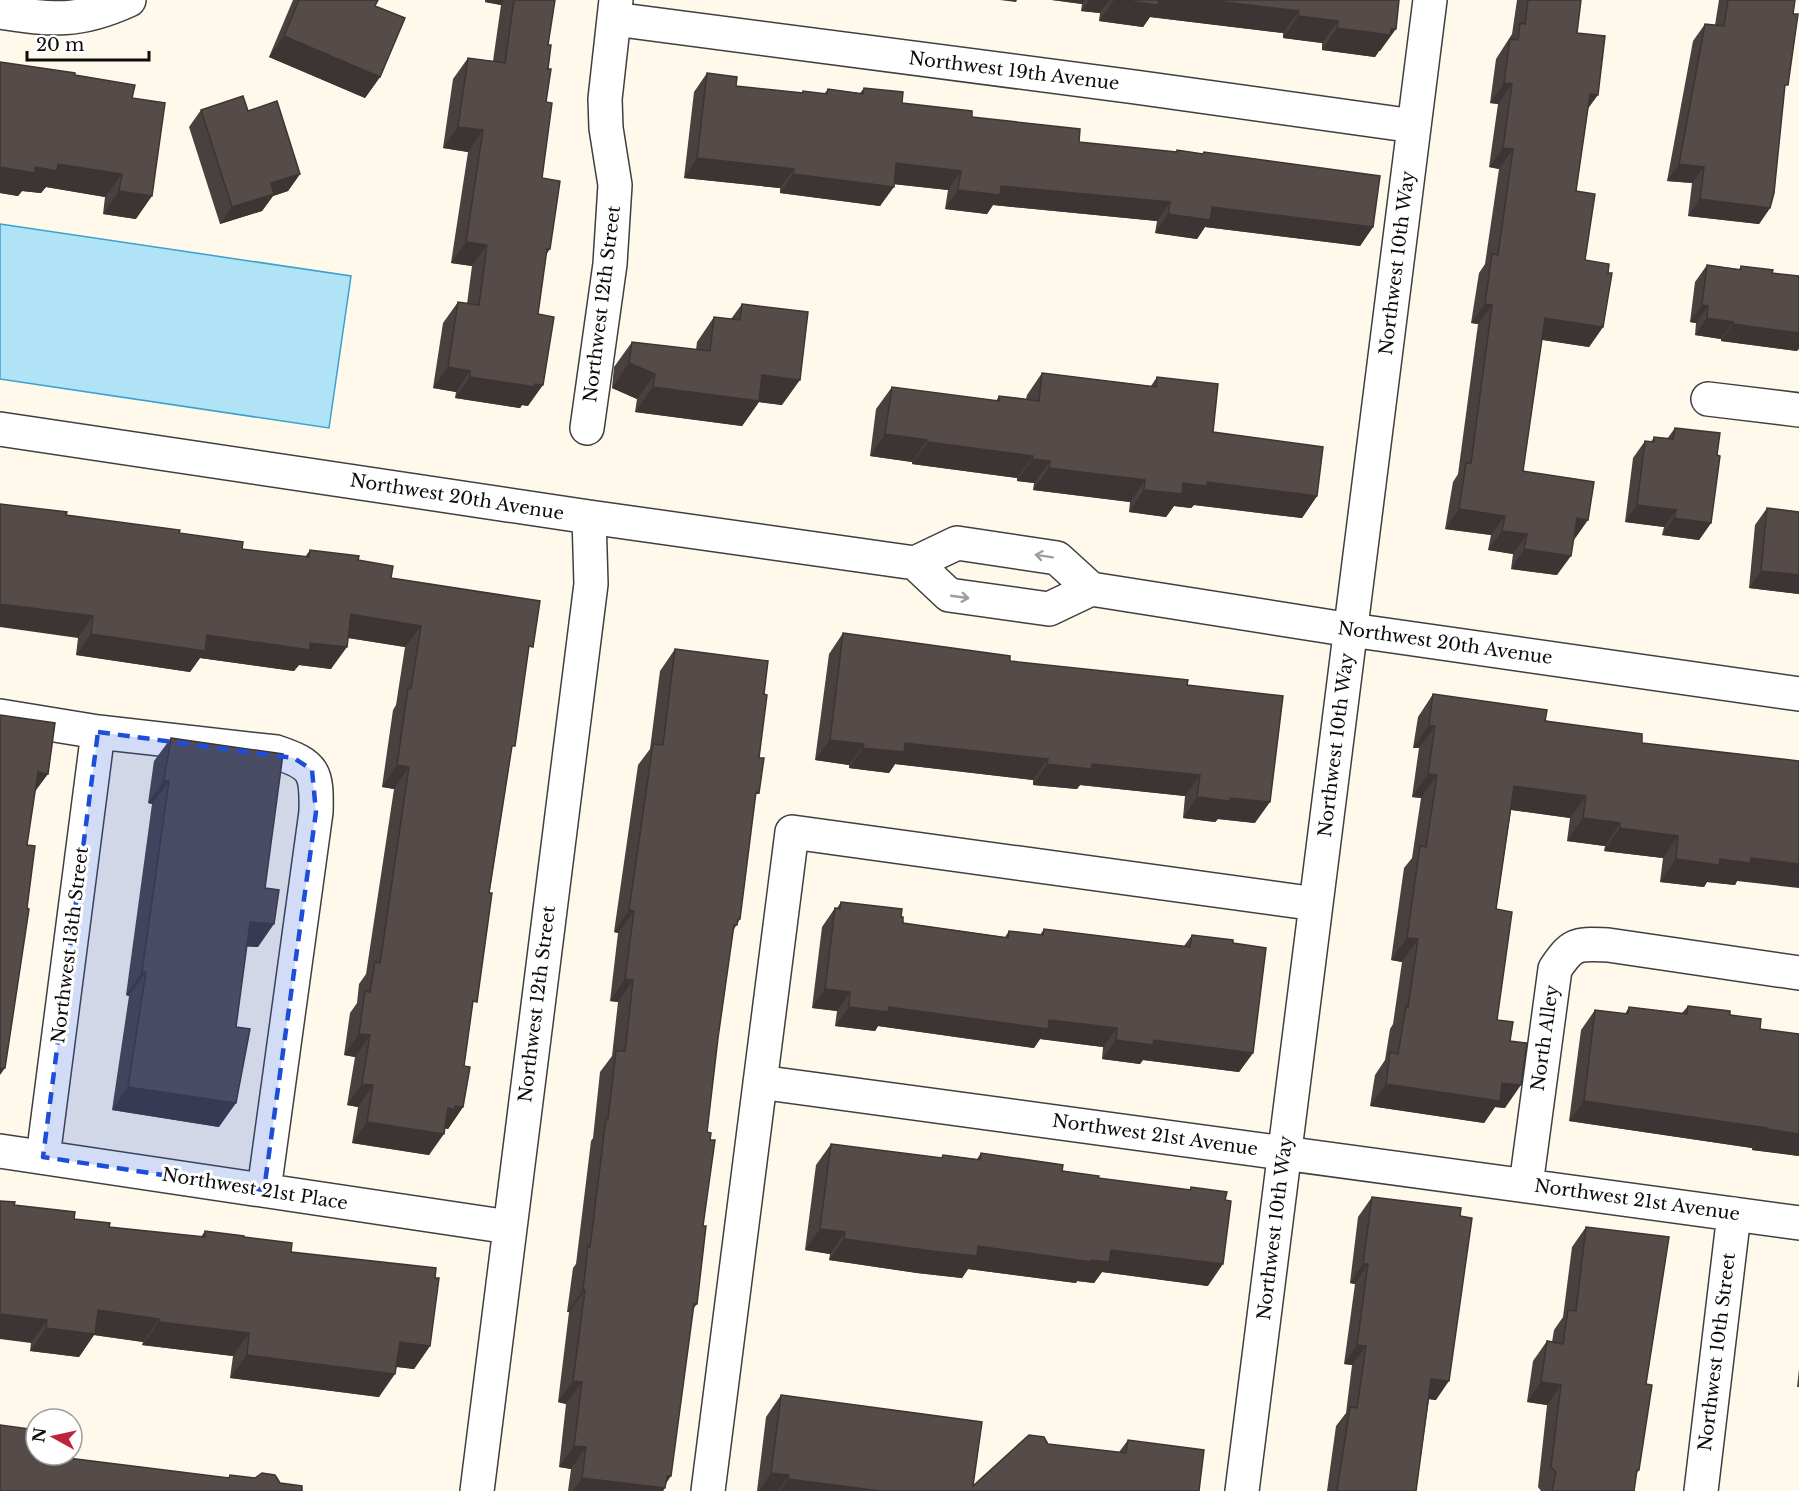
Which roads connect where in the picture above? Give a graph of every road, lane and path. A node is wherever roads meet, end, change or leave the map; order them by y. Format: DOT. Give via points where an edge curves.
graph roads {
  1 [pos="129,0"];
  2 [pos="1430,0"];
  3 [pos="615,10"];
  4 [pos="0,12"];
  5 [pos="1414,126"];
  6 [pos="1708,399"];
  7 [pos="1799,410"];
  8 [pos="0,429"];
  9 [pos="587,429"];
  10 [pos="589,517"];
  11 [pos="915,563"];
  12 [pos="1091,589"];
  13 [pos="1351,630"];
  14 [pos="1799,694"];
  15 [pos="0,716"];
  16 [pos="98,732"];
  17 [pos="1316,904"];
  18 [pos="1799,973"];
  19 [pos="760,1082"];
  20 [pos="0,1151"];
  21 [pos="1285,1152"];
  22 [pos="44,1157"];
  23 [pos="1526,1185"];
  24 [pos="264,1190"];
  25 [pos="1734,1214"];
  26 [pos="1799,1222"];
  27 [pos="509,1227"];
  28 [pos="477,1491"];
  29 [pos="708,1491"];
  30 [pos="1242,1491"];
  31 [pos="1701,1491"];
  1 -- 4 [label="street" via="75,18"];
  2 -- 5 [label="street, Northwest 10th Way"];
  3 -- 5 [label="street, Northwest 19th Avenue"];
  3 -- 9 [label="street, Northwest 12th Street" via="605,99 614,207"];
  5 -- 13 [label="street, Northwest 10th Way"];
  6 -- 7 [label="street"];
  8 -- 10 [label="street, Northwest 20th Avenue"];
  10 -- 11 [label="street, Northwest 20th Avenue"];
  10 -- 27 [label="street, Northwest 12th Street" via="591,584"];
  12 -- 11 [label="street, one-way" via="1057,558 957,543"];
  11 -- 12 [label="street, one-way" via="949,595 960,597 1049,609"];
  12 -- 13 [label="street, Northwest 20th Avenue"];
  13 -- 14 [label="street, Northwest 20th Avenue"];
  13 -- 17 [label="street, Northwest 10th Way"];
  15 -- 16 [label="street"];
  16 -- 22 [label="street, Northwest 13th Street"];
  16 -- 24 [label="street" via="276,752 312,770 317,788 316,812"];
  17 -- 19 [label="street" via="792,832"];
  17 -- 21 [label="street, Northwest 10th Way"];
  18 -- 23 [label="street, North Alley" via="1608,945 1582,944 1567,950 1555,969"];
  19 -- 21 [label="street, Northwest 21st Avenue"];
  19 -- 29 [label="street"];
  20 -- 22 [label="street, Northwest 21st Place"];
  21 -- 23 [label="street, Northwest 21st Avenue"];
  21 -- 30 [label="street, Northwest 10th Way"];
  22 -- 24 [label="street, Northwest 21st Place"];
  23 -- 25 [label="street, Northwest 21st Avenue"];
  24 -- 27 [label="street, Northwest 21st Place"];
  25 -- 26 [label="street, Northwest 21st Avenue"];
  25 -- 31 [label="street, Northwest 10th Street"];
  27 -- 28 [label="street, Northwest 12th Street"];
}
